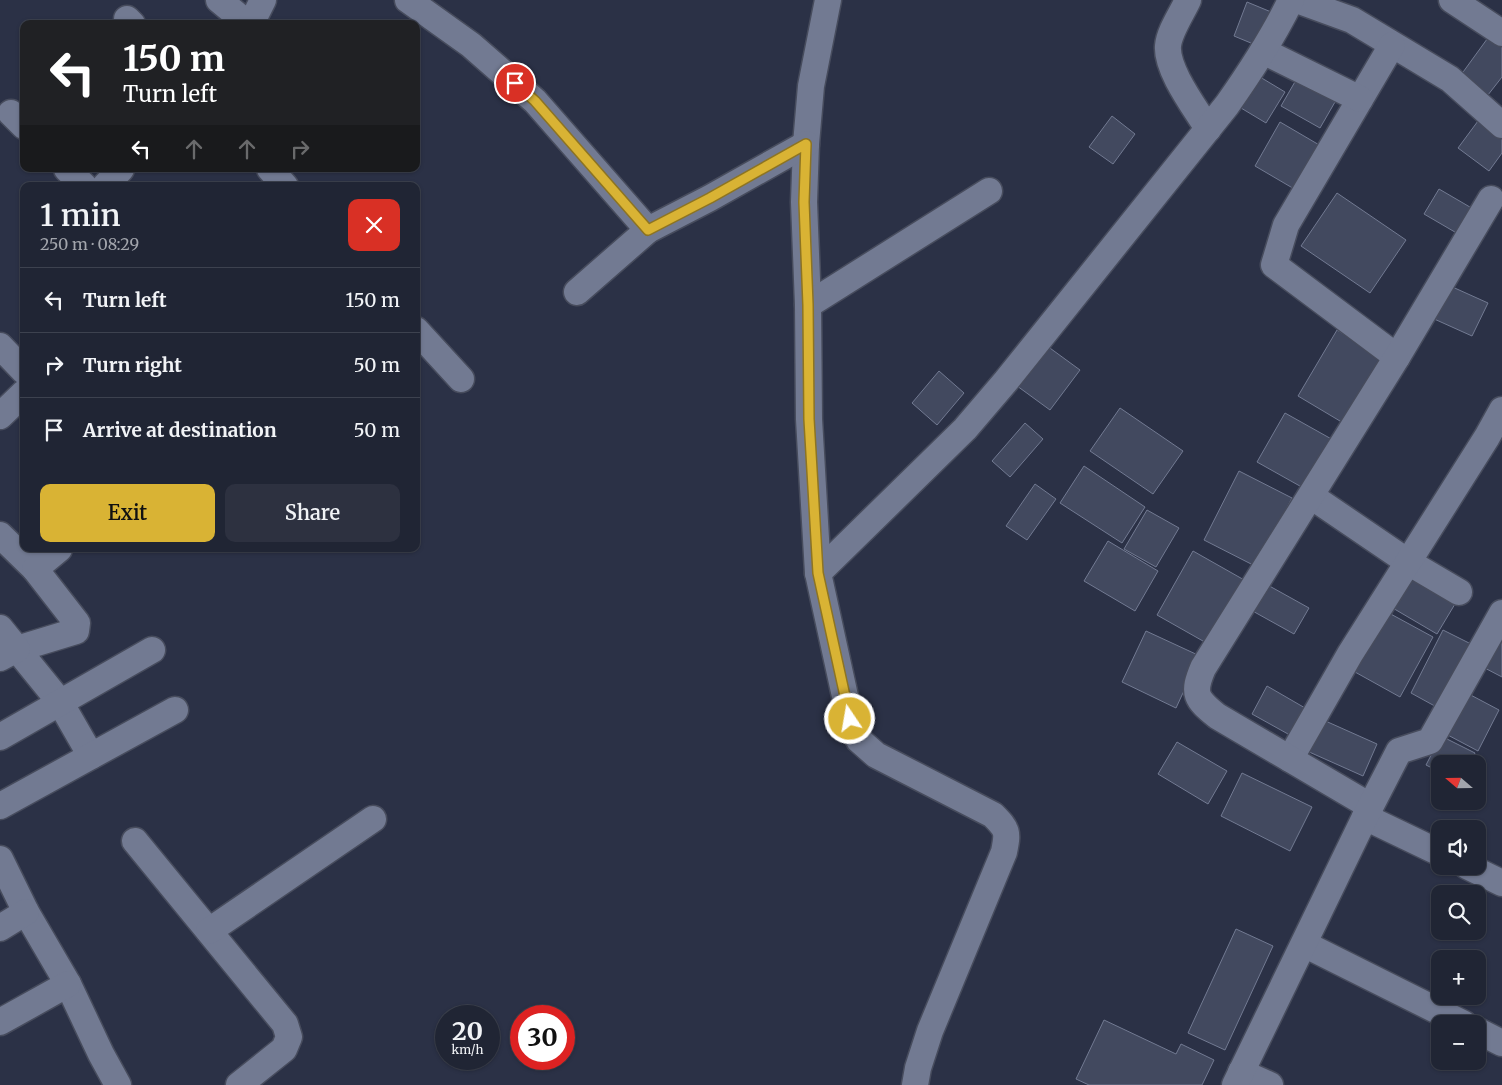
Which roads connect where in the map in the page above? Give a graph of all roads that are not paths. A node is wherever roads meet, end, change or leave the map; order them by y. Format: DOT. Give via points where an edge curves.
graph roads {
  1 [pos="219,0"];
  2 [pos="263,0"];
  3 [pos="408,0"];
  4 [pos="828,0"];
  5 [pos="1188,0"];
  6 [pos="1291,0"];
  7 [pos="1297,0"];
  8 [pos="1452,0"];
  9 [pos="245,20"];
  10 [pos="252,20"];
  11 [pos="1502,33"];
  12 [pos="1392,44"];
  13 [pos="1263,51"];
  14 [pos="1360,98"];
  15 [pos="1502,125"];
  16 [pos="1208,129"];
  17 [pos="806,144"];
  18 [pos="69,172"];
  19 [pos="118,172"];
  20 [pos="273,172"];
  21 [pos="80,182"];
  22 [pos="109,182"];
  23 [pos="281,182"];
  24 [pos="989,191"];
  25 [pos="1491,199"];
  26 [pos="648,230"];
  27 [pos="577,292"];
  28 [pos="808,305"];
  29 [pos="420,334"];
  30 [pos="0,346"];
  31 [pos="1397,357"];
  32 [pos="20,367"];
  33 [pos="461,379"];
  34 [pos="20,397"];
  35 [pos="1502,410"];
  36 [pos="0,416"];
  37 [pos="1311,496"];
  38 [pos="0,535"];
  39 [pos="55,552"];
  40 [pos="1408,562"];
  41 [pos="35,569"];
  42 [pos="818,573"];
  43 [pos="1459,592"];
  44 [pos="1502,613"];
  45 [pos="0,628"];
  46 [pos="152,650"];
  47 [pos="9,654"];
  48 [pos="60,702"];
  49 [pos="175,710"];
  50 [pos="0,737"];
  51 [pos="92,756"];
  52 [pos="1290,759"];
  53 [pos="0,806"];
  54 [pos="1368,812"];
  55 [pos="373,819"];
  56 [pos="135,841"];
  57 [pos="1431,849"];
  58 [pos="0,859"];
  59 [pos="1486,875"];
  60 [pos="1502,883"];
  61 [pos="26,912"];
  62 [pos="0,928"];
  63 [pos="209,931"];
  64 [pos="1304,944"];
  65 [pos="68,984"];
  66 [pos="1446,1015"];
  67 [pos="0,1022"];
  68 [pos="1486,1034"];
  69 [pos="1502,1043"];
  70 [pos="1238,1078"];
  71 [pos="117,1085"];
  72 [pos="239,1085"];
  73 [pos="915,1085"];
  74 [pos="1270,1085"];
  1 -- 9 [label="street"];
  2 -- 10 [label="street"];
  3 -- 26 [label="street" via="471,45 535,101"];
  4 -- 17 [label="street" via="811,86"];
  5 -- 16 [label="street" via="1168,44 1168,56 1173,71"];
  6 -- 13 [label="street"];
  7 -- 12 [label="street" via="1352,20"];
  8 -- 11 [label="street"];
  12 -- 14 [label="street"];
  12 -- 15 [label="street" via="1450,79"];
  13 -- 14 [label="street"];
  13 -- 16 [label="street"];
  14 -- 31 [label="street" via="1286,225 1274,265"];
  16 -- 42 [label="street" via="965,429"];
  17 -- 26 [label="street"];
  17 -- 28 [label="street" via="804,202"];
  18 -- 21 [label="street"];
  19 -- 22 [label="street"];
  20 -- 23 [label="street"];
  24 -- 28 [label="street"];
  25 -- 31 [label="street"];
  26 -- 27 [label="street"];
  28 -- 42 [label="street" via="809,419"];
  29 -- 33 [label="street"];
  30 -- 32 [label="street"];
  31 -- 37 [label="street"];
  34 -- 36 [label="street"];
  35 -- 40 [label="street"];
  37 -- 40 [label="street"];
  37 -- 52 [label="street" via="1203,668 1198,681 1197,695 1202,704"];
  38 -- 41 [label="street"];
  39 -- 41 [label="street"];
  40 -- 43 [label="street"];
  40 -- 52 [label="street"];
  41 -- 47 [label="street" via="77,623 76,631"];
  42 -- 73 [label="street" via="850,719 859,740 876,755 993,815 1004,826 1007,837 1004,852 930,1032"];
  44 -- 54 [label="street" via="1430,741 1399,751"];
  45 -- 47 [label="street"];
  46 -- 48 [label="street"];
  47 -- 48 [label="street"];
  48 -- 50 [label="street"];
  48 -- 51 [label="street"];
  49 -- 51 [label="street"];
  51 -- 53 [label="street"];
  52 -- 54 [label="street"];
  54 -- 57 [label="street"];
  54 -- 64 [label="street"];
  55 -- 63 [label="street"];
  56 -- 63 [label="street"];
  58 -- 61 [label="street"];
  59 -- 60 [label="street"];
  61 -- 62 [label="street"];
  61 -- 65 [label="street"];
  63 -- 72 [label="street" via="286,1024 289,1037 284,1049"];
  64 -- 66 [label="street"];
  64 -- 70 [label="street"];
  65 -- 67 [label="street"];
  65 -- 71 [label="street"];
  68 -- 69 [label="street"];
  70 -- 74 [label="street"];
}
